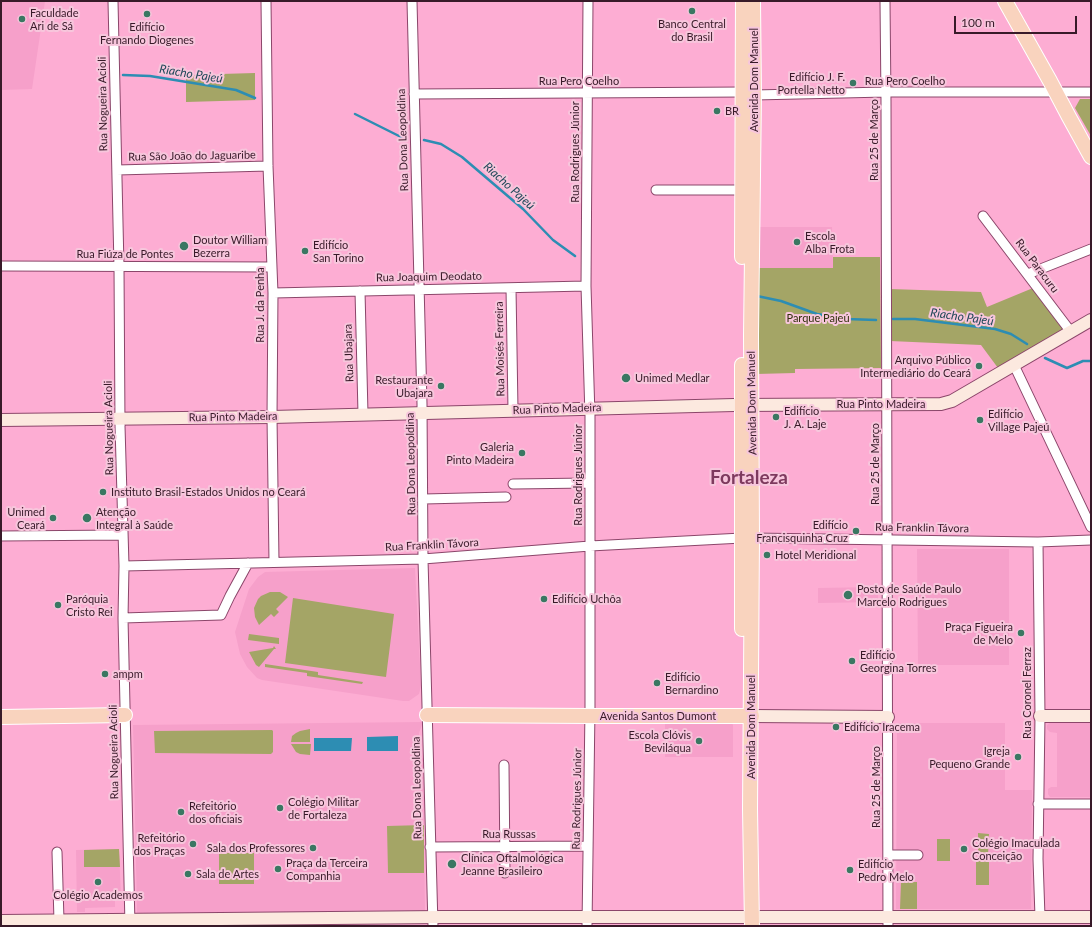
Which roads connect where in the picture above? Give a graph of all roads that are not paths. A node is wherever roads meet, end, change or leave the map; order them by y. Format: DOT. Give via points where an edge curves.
graph roads {
  1 [pos="113,1"];
  2 [pos="266,1"];
  3 [pos="412,1"];
  4 [pos="588,1"];
  5 [pos="744,1"];
  6 [pos="753,1"];
  7 [pos="885,1"];
  8 [pos="1005,1"];
  9 [pos="886,92"];
  10 [pos="1056,92"];
  11 [pos="1091,92"];
  12 [pos="587,93"];
  13 [pos="749,93"];
  14 [pos="414,94"];
  15 [pos="1091,157"];
  16 [pos="268,166"];
  17 [pos="117,170"];
  18 [pos="656,190"];
  19 [pos="742,190"];
  20 [pos="983,216"];
  21 [pos="1091,249"];
  22 [pos="1,266"];
  23 [pos="119,266"];
  24 [pos="272,267"];
  25 [pos="1028,274"];
  26 [pos="586,286"];
  27 [pos="511,288"];
  28 [pos="420,290"];
  29 [pos="360,291"];
  30 [pos="273,293"];
  31 [pos="1091,320"];
  32 [pos="1071,332"];
  33 [pos="1014,365"];
  34 [pos="886,404"];
  35 [pos="747,405"];
  36 [pos="590,408"];
  37 [pos="513,410"];
  38 [pos="422,413"];
  39 [pos="363,414"];
  40 [pos="272,417"];
  41 [pos="120,419"];
  42 [pos="1,420"];
  43 [pos="589,483"];
  44 [pos="513,484"];
  45 [pos="506,497"];
  46 [pos="424,499"];
  47 [pos="1091,527"];
  48 [pos="123,535"];
  49 [pos="1,536"];
  50 [pos="747,538"];
  51 [pos="887,540"];
  52 [pos="1091,540"];
  53 [pos="1038,542"];
  54 [pos="590,546"];
  55 [pos="423,559"];
  56 [pos="274,562"];
  57 [pos="248,563"];
  58 [pos="124,566"];
  59 [pos="123,618"];
  60 [pos="125,715"];
  61 [pos="428,715"];
  62 [pos="590,716"];
  63 [pos="747,716"];
  64 [pos="1040,716"];
  65 [pos="1091,716"];
  66 [pos="1,717"];
  67 [pos="888,717"];
  68 [pos="504,765"];
  69 [pos="1038,804"];
  70 [pos="1091,804"];
  71 [pos="505,846"];
  72 [pos="588,846"];
  73 [pos="430,847"];
  74 [pos="57,852"];
  75 [pos="894,855"];
  76 [pos="918,855"];
  77 [pos="505,874"];
  78 [pos="1040,917"];
  79 [pos="1091,917"];
  80 [pos="1,921"];
  81 [pos="433,921"];
  82 [pos="747,921"];
  83 [pos="888,921"];
  84 [pos="204,922"];
  85 [pos="279,922"];
  86 [pos="587,922"];
  87 [pos="996,922"];
  88 [pos="55,923"];
  89 [pos="130,923"];
  1 -- 17 [label="street, Rua Nogueira Acioli"];
  2 -- 16 [label="street, Rua J. da Penha"];
  3 -- 14 [label="street, Rua Dona Leopoldina"];
  4 -- 12 [label="street, Rua Rodrigues Júnior"];
  5 -- 13 [label="main road, Avenida Dom Manuel"];
  6 -- 13 [label="main road, Avenida Dom Manuel"];
  7 -- 9 [label="street, Rua 25 de Março"];
  8 -- 10 [label="main road"];
  9 -- 10 [label="street, Rua Pero Coelho"];
  9 -- 13 [label="street, Rua Pero Coelho"];
  9 -- 34 [label="street, Rua 25 de Março"];
  10 -- 11 [label="street, Rua Pero Coelho"];
  10 -- 15 [label="main road"];
  12 -- 13 [label="street, Rua Pero Coelho"];
  12 -- 14 [label="street, Rua Pero Coelho"];
  12 -- 26 [label="street, Rua Rodrigues Júnior"];
  13 -- 19 [label="main road, Avenida Dom Manuel"];
  13 -- 35 [label="main road, Avenida Dom Manuel" via="751,335"];
  14 -- 28 [label="street, Rua Dona Leopoldina"];
  16 -- 17 [label="street, Rua São João do Jaguaribe"];
  16 -- 24 [label="street, Rua J. da Penha"];
  17 -- 23 [label="street, Rua Nogueira Acioli"];
  18 -- 19 [label="street"];
  19 -- 35 [label="main road, Avenida Dom Manuel"];
  20 -- 25 [label="street, Rua Paracuru"];
  21 -- 25 [label="street"];
  22 -- 23 [label="street, Rua Fiúza de Pontes"];
  23 -- 24 [label="street, Rua Fiúza de Pontes"];
  23 -- 41 [label="street, Rua Nogueira Acioli"];
  24 -- 30 [label="street, Rua J. da Penha"];
  25 -- 32 [label="street, Rua Paracuru"];
  26 -- 27 [label="street, Rua Joaquim Deodato"];
  26 -- 36 [label="street, Rua Rodrigues Júnior"];
  27 -- 28 [label="street, Rua Joaquim Deodato"];
  27 -- 37 [label="street, Rua Moisés Ferreira"];
  28 -- 29 [label="street, Rua Joaquim Deodato"];
  28 -- 38 [label="street, Rua Dona Leopoldina"];
  29 -- 30 [label="street, Rua Joaquim Deodato"];
  29 -- 39 [label="street, Rua Ubajara"];
  30 -- 40 [label="street, Rua J. da Penha"];
  31 -- 32 [label="main road, Rua Pinto Madeira"];
  32 -- 33 [label="main road, Rua Pinto Madeira"];
  33 -- 34 [label="main road, Rua Pinto Madeira" via="946,403"];
  33 -- 47 [label="street"];
  34 -- 35 [label="main road, Rua Pinto Madeira"];
  34 -- 51 [label="street, Rua 25 de Março"];
  35 -- 36 [label="main road, Rua Pinto Madeira"];
  35 -- 50 [label="main road, Avenida Dom Manuel"];
  36 -- 37 [label="main road, Rua Pinto Madeira"];
  36 -- 43 [label="street, Rua Rodrigues Júnior"];
  37 -- 38 [label="main road, Rua Pinto Madeira"];
  38 -- 39 [label="main road, Rua Pinto Madeira"];
  38 -- 46 [label="street, Rua Dona Leopoldina"];
  39 -- 40 [label="main road, Rua Pinto Madeira"];
  40 -- 41 [label="main road, Rua Pinto Madeira"];
  40 -- 56 [label="street, Rua J. da Penha"];
  41 -- 42 [label="main road, Rua Pinto Madeira"];
  41 -- 48 [label="street, Rua Nogueira Acioli"];
  43 -- 44 [label="street"];
  43 -- 54 [label="street, Rua Rodrigues Júnior"];
  45 -- 46 [label="street"];
  46 -- 55 [label="street, Rua Dona Leopoldina"];
  48 -- 49 [label="street"];
  48 -- 58 [label="street, Rua Nogueira Acioli"];
  50 -- 51 [label="street, Rua Franklin Távora"];
  50 -- 54 [label="street, Rua Franklin Távora"];
  50 -- 63 [label="main road, Avenida Dom Manuel"];
  51 -- 53 [label="street, Rua Franklin Távora"];
  51 -- 67 [label="street, Rua 25 de Março"];
  52 -- 53 [label="street, Rua Franklin Távora"];
  53 -- 64 [label="street, Rua Coronel Ferraz"];
  54 -- 55 [label="street, Rua Franklin Távora"];
  54 -- 62 [label="street, Rua Rodrigues Júnior"];
  55 -- 56 [label="street, Rua Franklin Távora"];
  55 -- 61 [label="street, Rua Dona Leopoldina"];
  56 -- 57 [label="street, Rua Franklin Távora"];
  57 -- 58 [label="street, Rua Franklin Távora"];
  57 -- 59 [label="street" via="221,615"];
  58 -- 59 [label="street, Rua Nogueira Acioli"];
  59 -- 60 [label="street, Rua Nogueira Acioli"];
  60 -- 66 [label="main road"];
  60 -- 89 [label="street, Rua Nogueira Acioli"];
  61 -- 62 [label="main road, Avenida Santos Dumont"];
  61 -- 73 [label="street, Rua Dona Leopoldina"];
  62 -- 63 [label="main road, Avenida Santos Dumont"];
  62 -- 72 [label="street, Rua Rodrigues Júnior"];
  63 -- 67 [label="main road, Avenida Santos Dumont"];
  63 -- 82 [label="main road, Avenida Dom Manuel" via="750,809"];
  64 -- 65 [label="main road"];
  64 -- 69 [label="street, Rua Coronel Ferraz"];
  67 -- 83 [label="street, Rua 25 de Março"];
  68 -- 71 [label="street"];
  69 -- 70 [label="street"];
  69 -- 78 [label="street, Rua Coronel Ferraz"];
  71 -- 72 [label="street, Rua Russas"];
  71 -- 73 [label="street, Rua Russas"];
  71 -- 77 [label="street"];
  72 -- 86 [label="street, Rua Rodrigues Júnior"];
  73 -- 81 [label="street, Rua Dona Leopoldina"];
  74 -- 88 [label="street"];
  75 -- 76 [label="street"];
  78 -- 79 [label="main road"];
  78 -- 87 [label="main road"];
  80 -- 88 [label="main road"];
  81 -- 85 [label="main road"];
  81 -- 86 [label="main road"];
  82 -- 83 [label="main road"];
  82 -- 86 [label="main road"];
  83 -- 87 [label="main road"];
  84 -- 85 [label="main road"];
  84 -- 89 [label="main road"];
  88 -- 89 [label="main road"];
}
